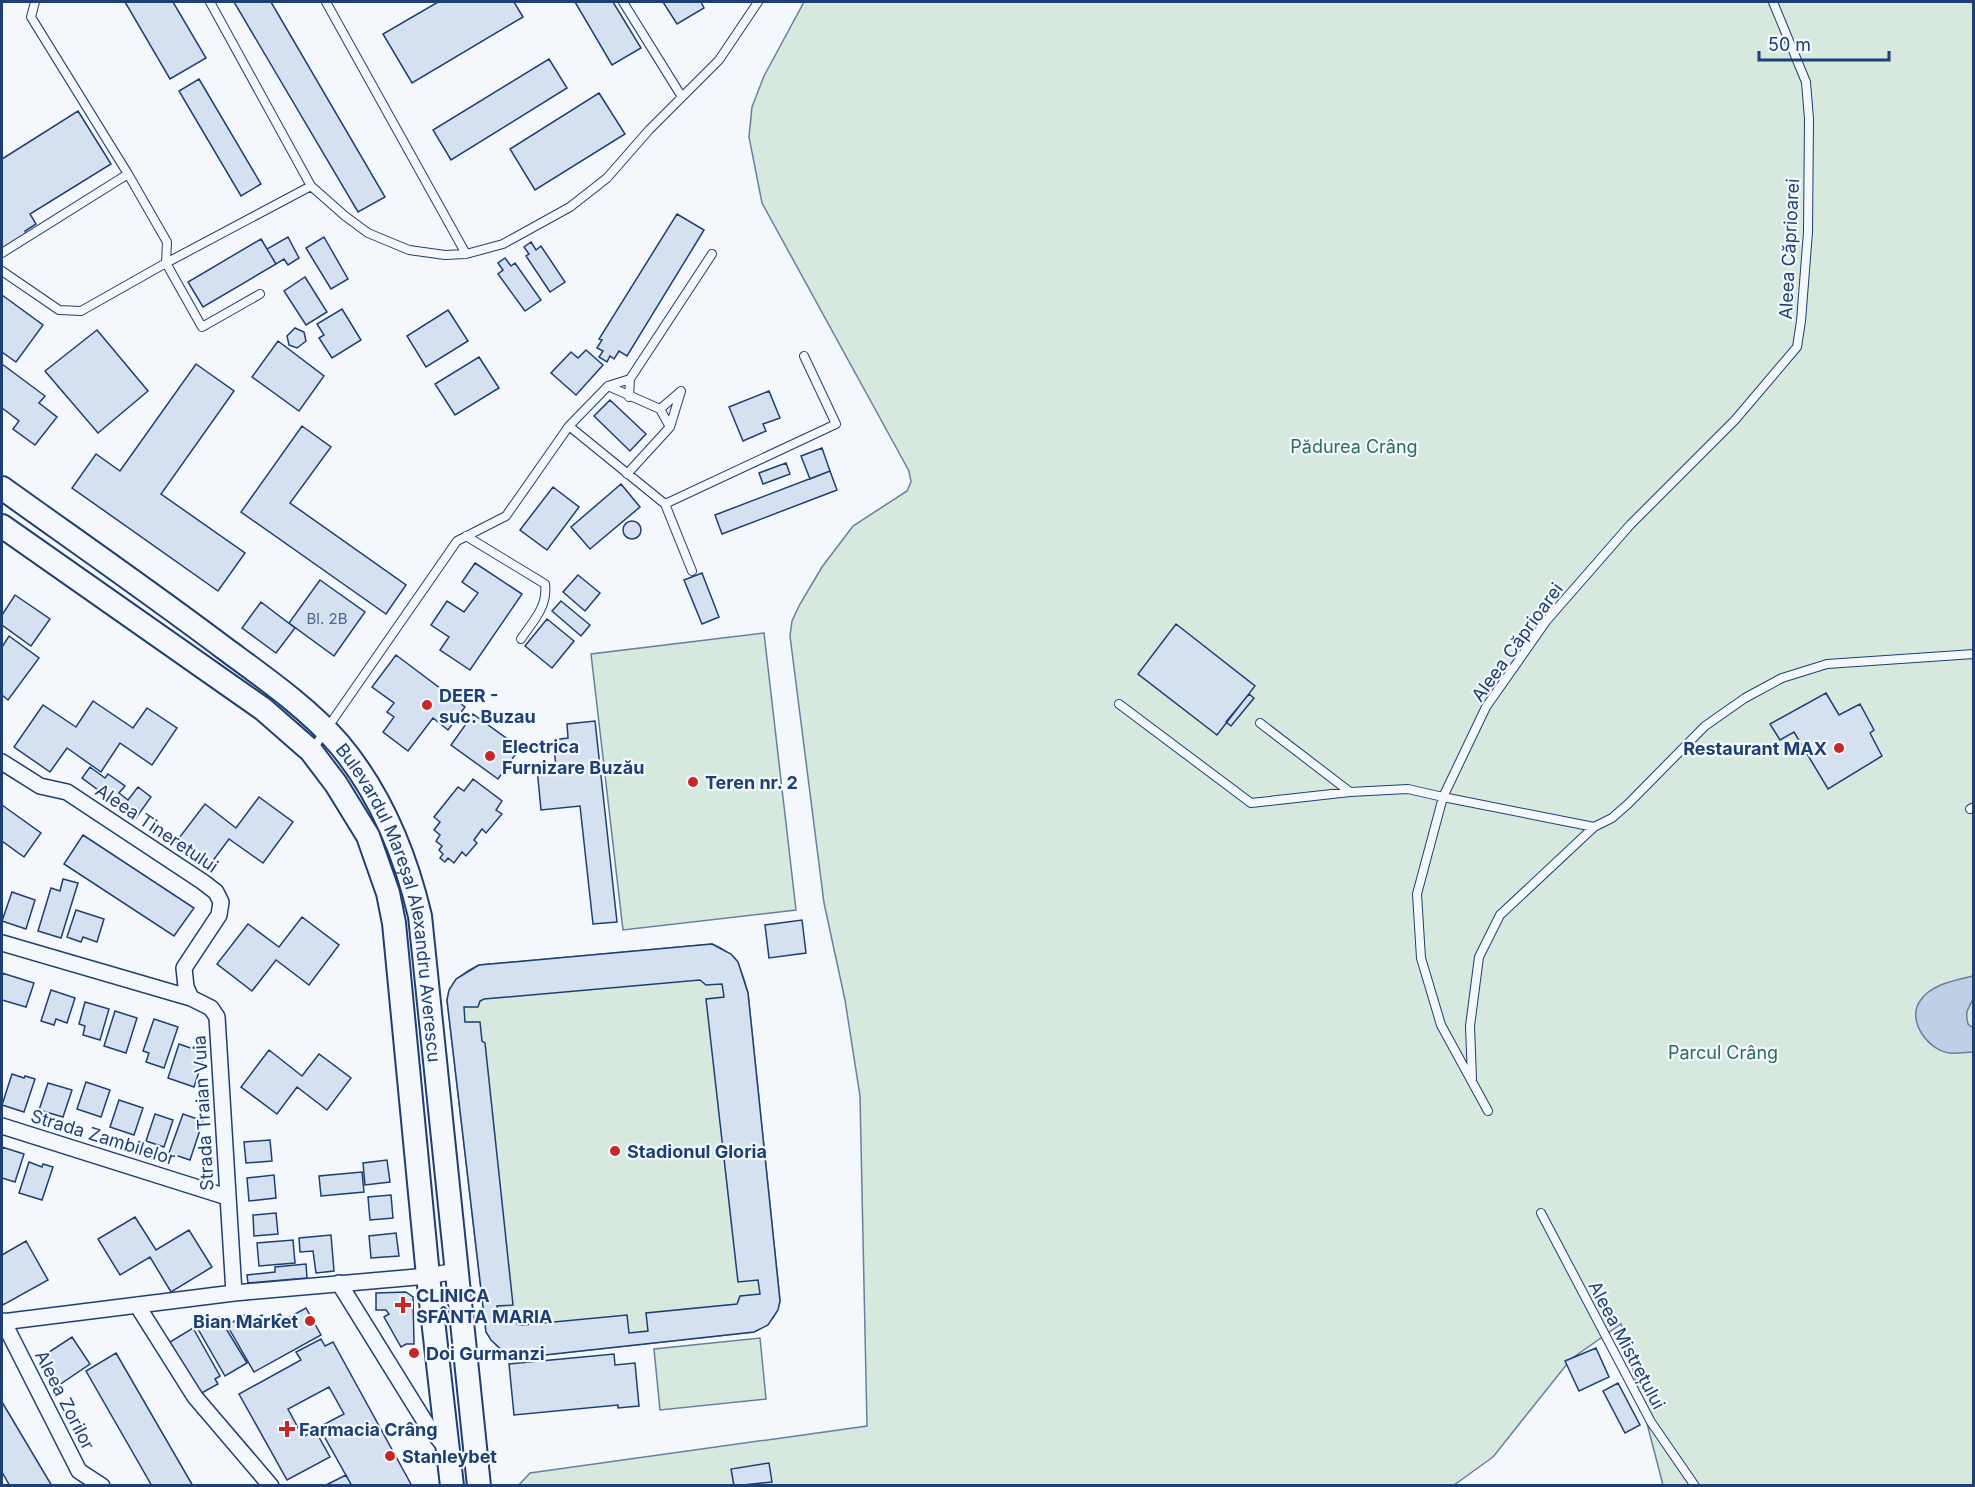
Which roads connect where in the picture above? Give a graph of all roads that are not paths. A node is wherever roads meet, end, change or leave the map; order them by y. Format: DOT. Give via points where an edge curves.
graph roads {
  1 [pos="35,2"];
  2 [pos="210,2"];
  3 [pos="326,2"];
  4 [pos="623,2"];
  5 [pos="758,2"];
  6 [pos="1773,2"];
  7 [pos="682,97"];
  8 [pos="128,174"];
  9 [pos="311,186"];
  10 [pos="2,253"];
  11 [pos="466,254"];
  12 [pos="712,254"];
  13 [pos="166,263"];
  14 [pos="2,272"];
  15 [pos="260,294"];
  16 [pos="804,356"];
  17 [pos="630,379"];
  18 [pos="608,386"];
  19 [pos="630,397"];
  20 [pos="660,409"];
  21 [pos="569,426"];
  22 [pos="670,427"];
  23 [pos="627,474"];
  24 [pos="2,488"];
  25 [pos="665,504"];
  26 [pos="2,526"];
  27 [pos="466,536"];
  28 [pos="692,571"];
  29 [pos="193,625"];
  30 [pos="520,639"];
  31 [pos="176,648"];
  32 [pos="1974,654"];
  33 [pos="1119,704"];
  34 [pos="1260,723"];
  35 [pos="326,731"];
  36 [pos="311,751"];
  37 [pos="2,762"];
  38 [pos="1350,792"];
  39 [pos="1443,797"];
  40 [pos="1594,826"];
  41 [pos="2,943"];
  42 [pos="191,998"];
  43 [pos="1472,1081"];
  44 [pos="1488,1111"];
  45 [pos="2,1126"];
  46 [pos="227,1197"];
  47 [pos="1541,1213"];
  48 [pos="456,1271"];
  49 [pos="428,1276"];
  50 [pos="339,1283"];
  51 [pos="234,1293"];
  52 [pos="137,1305"];
  53 [pos="2,1322"];
  54 [pos="448,1450"];
  55 [pos="102,1485"];
  56 [pos="271,1485"];
  57 [pos="452,1485"];
  58 [pos="479,1485"];
  59 [pos="1695,1485"];
  1 -- 8 [label="lane" via="31,17"];
  2 -- 9 [label="lane"];
  3 -- 11 [label="lane"];
  4 -- 7 [label="lane"];
  5 -- 7 [label="lane" via="719,60"];
  6 -- 39 [label="lane, Aleea Căprioarei" via="1806,82 1809,119 1808,232 1797,347 1735,420 1630,525 1547,620 1486,706"];
  7 -- 11 [label="lane" via="607,178 570,207 503,244"];
  8 -- 10 [label="lane"];
  8 -- 13 [label="lane" via="167,242"];
  9 -- 11 [label="lane" via="368,233 409,250"];
  9 -- 13 [label="lane"];
  12 -- 17 [label="lane"];
  13 -- 14 [label="lane" via="81,311 59,310"];
  13 -- 15 [label="lane" via="202,327"];
  16 -- 25 [label="lane" via="836,424"];
  17 -- 18 [label="lane"];
  17 -- 19 [label="lane"];
  18 -- 19 [label="lane"];
  18 -- 21 [label="lane"];
  19 -- 20 [label="lane"];
  20 -- 22 [label="lane"];
  20 -- 22 [label="lane" via="681,391"];
  21 -- 23 [label="lane"];
  21 -- 27 [label="lane" via="506,516"];
  22 -- 23 [label="lane"];
  23 -- 25 [label="lane"];
  24 -- 29 [label="main road, Bulevardul Mareșal Alexandru Averescu"];
  25 -- 28 [label="lane"];
  26 -- 31 [label="main road, Bulevardul Mareșal Alexandru Averescu"];
  27 -- 30 [label="lane" via="545,584 546,598 541,610"];
  27 -- 35 [label="lane" via="457,541"];
  29 -- 31 [label="main road"];
  29 -- 35 [label="main road, Bulevardul Mareșal Alexandru Averescu" via="280,690"];
  31 -- 36 [label="main road, Bulevardul Mareșal Alexandru Averescu" via="263,709"];
  32 -- 40 [label="lane" via="1827,664 1782,678 1705,726 1628,804 1612,818"];
  33 -- 38 [label="lane" via="1251,803"];
  34 -- 38 [label="lane"];
  35 -- 36 [label="lane"];
  35 -- 48 [label="main road, Bulevardul Mareșal Alexandru Averescu" via="355,767 390,824 420,915"];
  36 -- 49 [label="main road, Bulevardul Mareșal Alexandru Averescu" via="368,836 388,893"];
  37 -- 42 [label="street, Aleea Tineretului" via="40,786 67,792 216,892 221,902 219,915 184,968"];
  38 -- 39 [label="lane" via="1408,789"];
  39 -- 40 [label="lane"];
  39 -- 43 [label="lane, Aleea Căprioarei" via="1417,894 1420,958 1441,1025"];
  40 -- 43 [label="lane" via="1500,915 1479,957 1470,1026"];
  41 -- 42 [label="street, Strada Traian Vuia"];
  42 -- 46 [label="street, Strada Traian Vuia" via="210,1008 217,1017"];
  43 -- 44 [label="lane, Aleea Căprioarei"];
  45 -- 46 [label="street, Strada Zambilelor"];
  46 -- 51 [label="street, Strada Traian Vuia"];
  47 -- 59 [label="lane, Aleea Mistrețului" via="1651,1422"];
  48 -- 49 [label="street"];
  48 -- 58 [label="main road, Bulevardul Mareșal Alexandru Averescu"];
  49 -- 50 [label="street"];
  49 -- 54 [label="main road, Bulevardul Mareșal Alexandru Averescu"];
  50 -- 51 [label="street"];
  50 -- 54 [label="street" via="427,1425"];
  51 -- 52 [label="street"];
  52 -- 53 [label="street"];
  52 -- 56 [label="street" via="195,1397"];
  53 -- 55 [label="street, Aleea Zorilor" via="79,1471"];
  54 -- 57 [label="main road, Bulevardul Mareșal Alexandru Averescu"];
}
